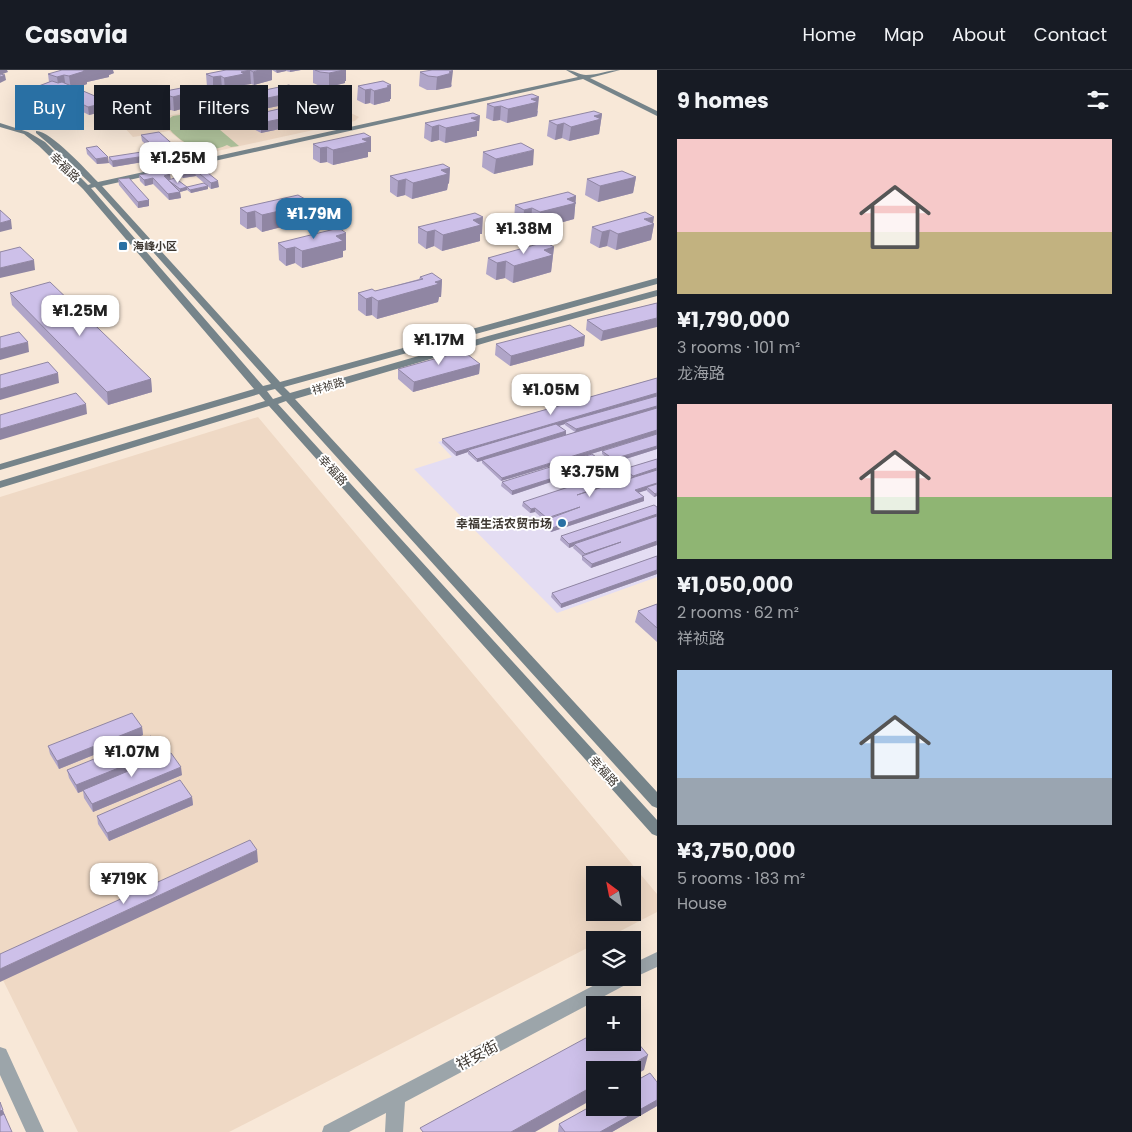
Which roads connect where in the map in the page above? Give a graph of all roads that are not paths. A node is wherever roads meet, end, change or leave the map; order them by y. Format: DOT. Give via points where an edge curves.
graph roads {
  1 [pos="569,70"];
  2 [pos="617,70"];
  3 [pos="584,77"];
  4 [pos="657,114"];
  5 [pos="0,120"];
  6 [pos="0,125"];
  7 [pos="97,185"];
  8 [pos="86,187"];
  9 [pos="657,282"];
  10 [pos="657,292"];
  11 [pos="278,386"];
  12 [pos="261,390"];
  13 [pos="288,397"];
  14 [pos="272,402"];
  15 [pos="0,467"];
  16 [pos="0,485"];
  17 [pos="657,802"];
  18 [pos="657,830"];
  19 [pos="657,959"];
  20 [pos="641,967"];
  21 [pos="608,986"];
  22 [pos="0,1055"];
  23 [pos="396,1098"];
  24 [pos="36,1132"];
  25 [pos="331,1132"];
  26 [pos="394,1132"];
  1 -- 3 [label="main road"];
  2 -- 3 [label="main road"];
  3 -- 4 [label="main road"];
  3 -- 7 [label="main road"];
  5 -- 7 [label="main road, 幸福路" via="35,131 52,142"];
  6 -- 8 [label="main road, 幸福路" via="26,133 42,144"];
  7 -- 8 [label="main road"];
  7 -- 11 [label="main road, 幸福路"];
  8 -- 12 [label="main road, 幸福路"];
  9 -- 11 [label="main road, 祥祯路"];
  10 -- 13 [label="main road, 祥祯路"];
  11 -- 12 [label="main road, 祥祯路"];
  11 -- 13 [label="main road, 幸福路"];
  12 -- 14 [label="main road, 幸福路"];
  12 -- 15 [label="main road, 祥祯路"];
  13 -- 14 [label="main road, 祥祯路"];
  13 -- 17 [label="main road, 幸福路"];
  14 -- 16 [label="main road, 祥祯路"];
  14 -- 18 [label="main road, 幸福路"];
  19 -- 20 [label="street"];
  21 -- 23 [label="street, 祥安街"];
  22 -- 24 [label="street"];
  23 -- 25 [label="street, 祥安街"];
  23 -- 26 [label="street"];
}
